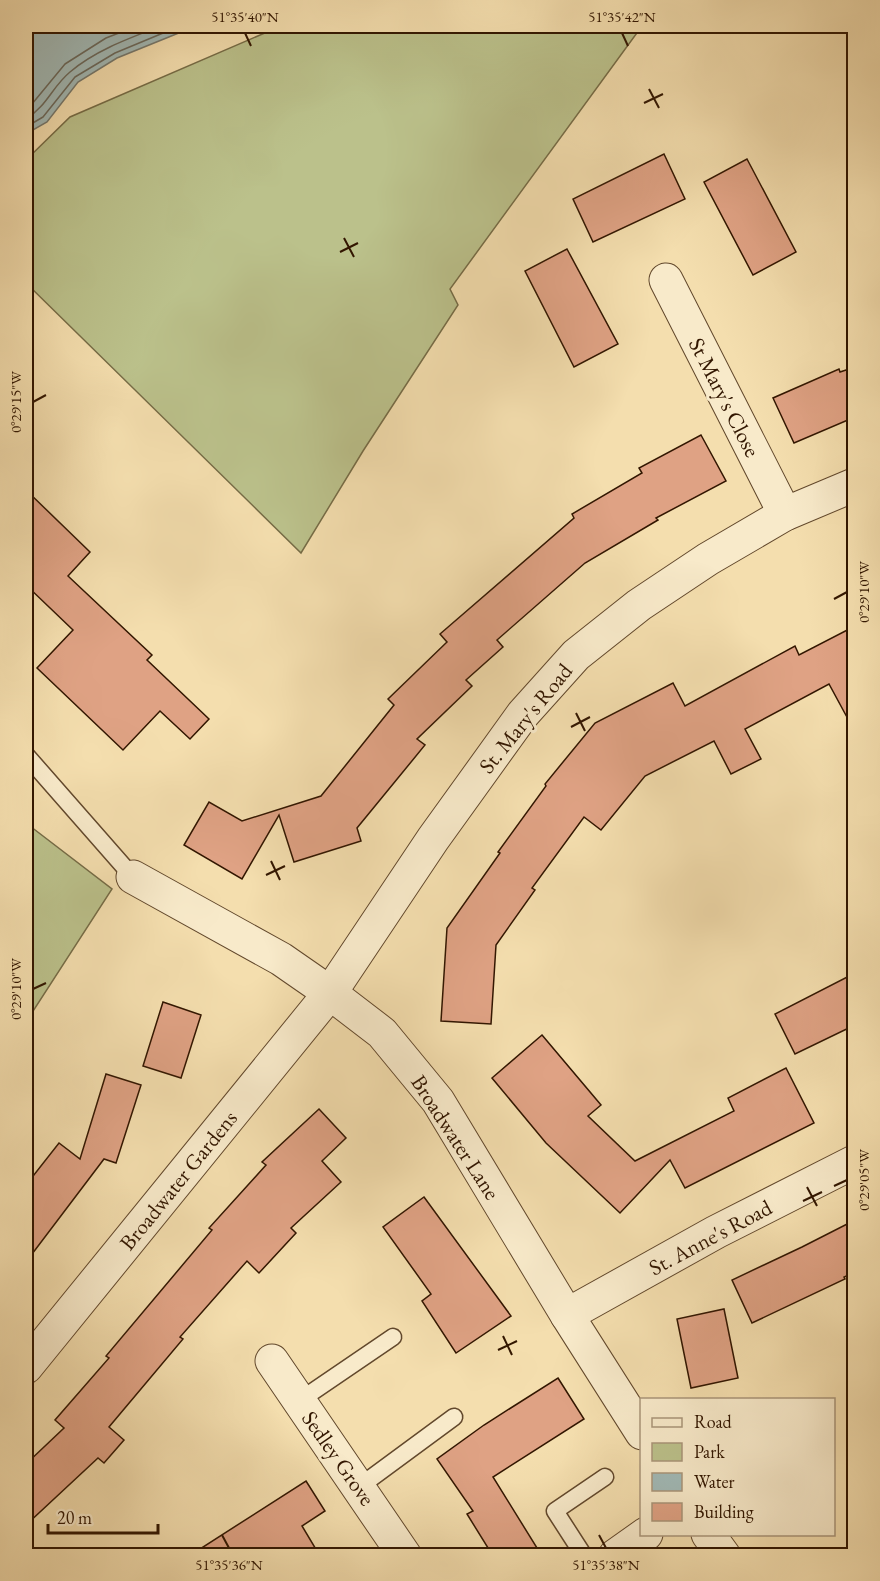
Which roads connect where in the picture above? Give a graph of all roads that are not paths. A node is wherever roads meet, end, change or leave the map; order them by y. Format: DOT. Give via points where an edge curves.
graph roads {
  1 [pos="666,280"];
  2 [pos="855,485"];
  3 [pos="785,514"];
  4 [pos="26,755"];
  5 [pos="133,877"];
  6 [pos="330,993"];
  7 [pos="855,1162"];
  8 [pos="567,1315"];
  9 [pos="393,1337"];
  10 [pos="272,1361"];
  11 [pos="26,1367"];
  12 [pos="299,1401"];
  13 [pos="454,1417"];
  14 [pos="640,1430"];
  15 [pos="605,1477"];
  16 [pos="359,1487"];
  17 [pos="643,1536"];
  18 [pos="709,1536"];
  19 [pos="405,1556"];
  20 [pos="584,1556"];
  21 [pos="615,1556"];
  22 [pos="724,1556"];
  1 -- 3 [label="street, St Mary's Close"];
  2 -- 3 [label="street, St. Mary's Road"];
  3 -- 6 [label="street, St. Mary's Road" via="648,598 576,655 523,714"];
  4 -- 5 [label="lane"];
  5 -- 6 [label="street, Broadwater Lane" via="281,959"];
  6 -- 8 [label="street, Broadwater Lane" via="382,1033 438,1101"];
  6 -- 11 [label="street, Broadwater Gardens"];
  7 -- 8 [label="street, St. Anne's Road" via="716,1232"];
  8 -- 14 [label="street, Broadwater Lane"];
  9 -- 12 [label="lane"];
  10 -- 12 [label="street, Sedley Grove"];
  12 -- 16 [label="street, Sedley Grove"];
  13 -- 16 [label="lane"];
  15 -- 20 [label="lane" via="555,1511"];
  16 -- 19 [label="street, Sedley Grove"];
  17 -- 21 [label="street"];
  18 -- 22 [label="street"];
}
